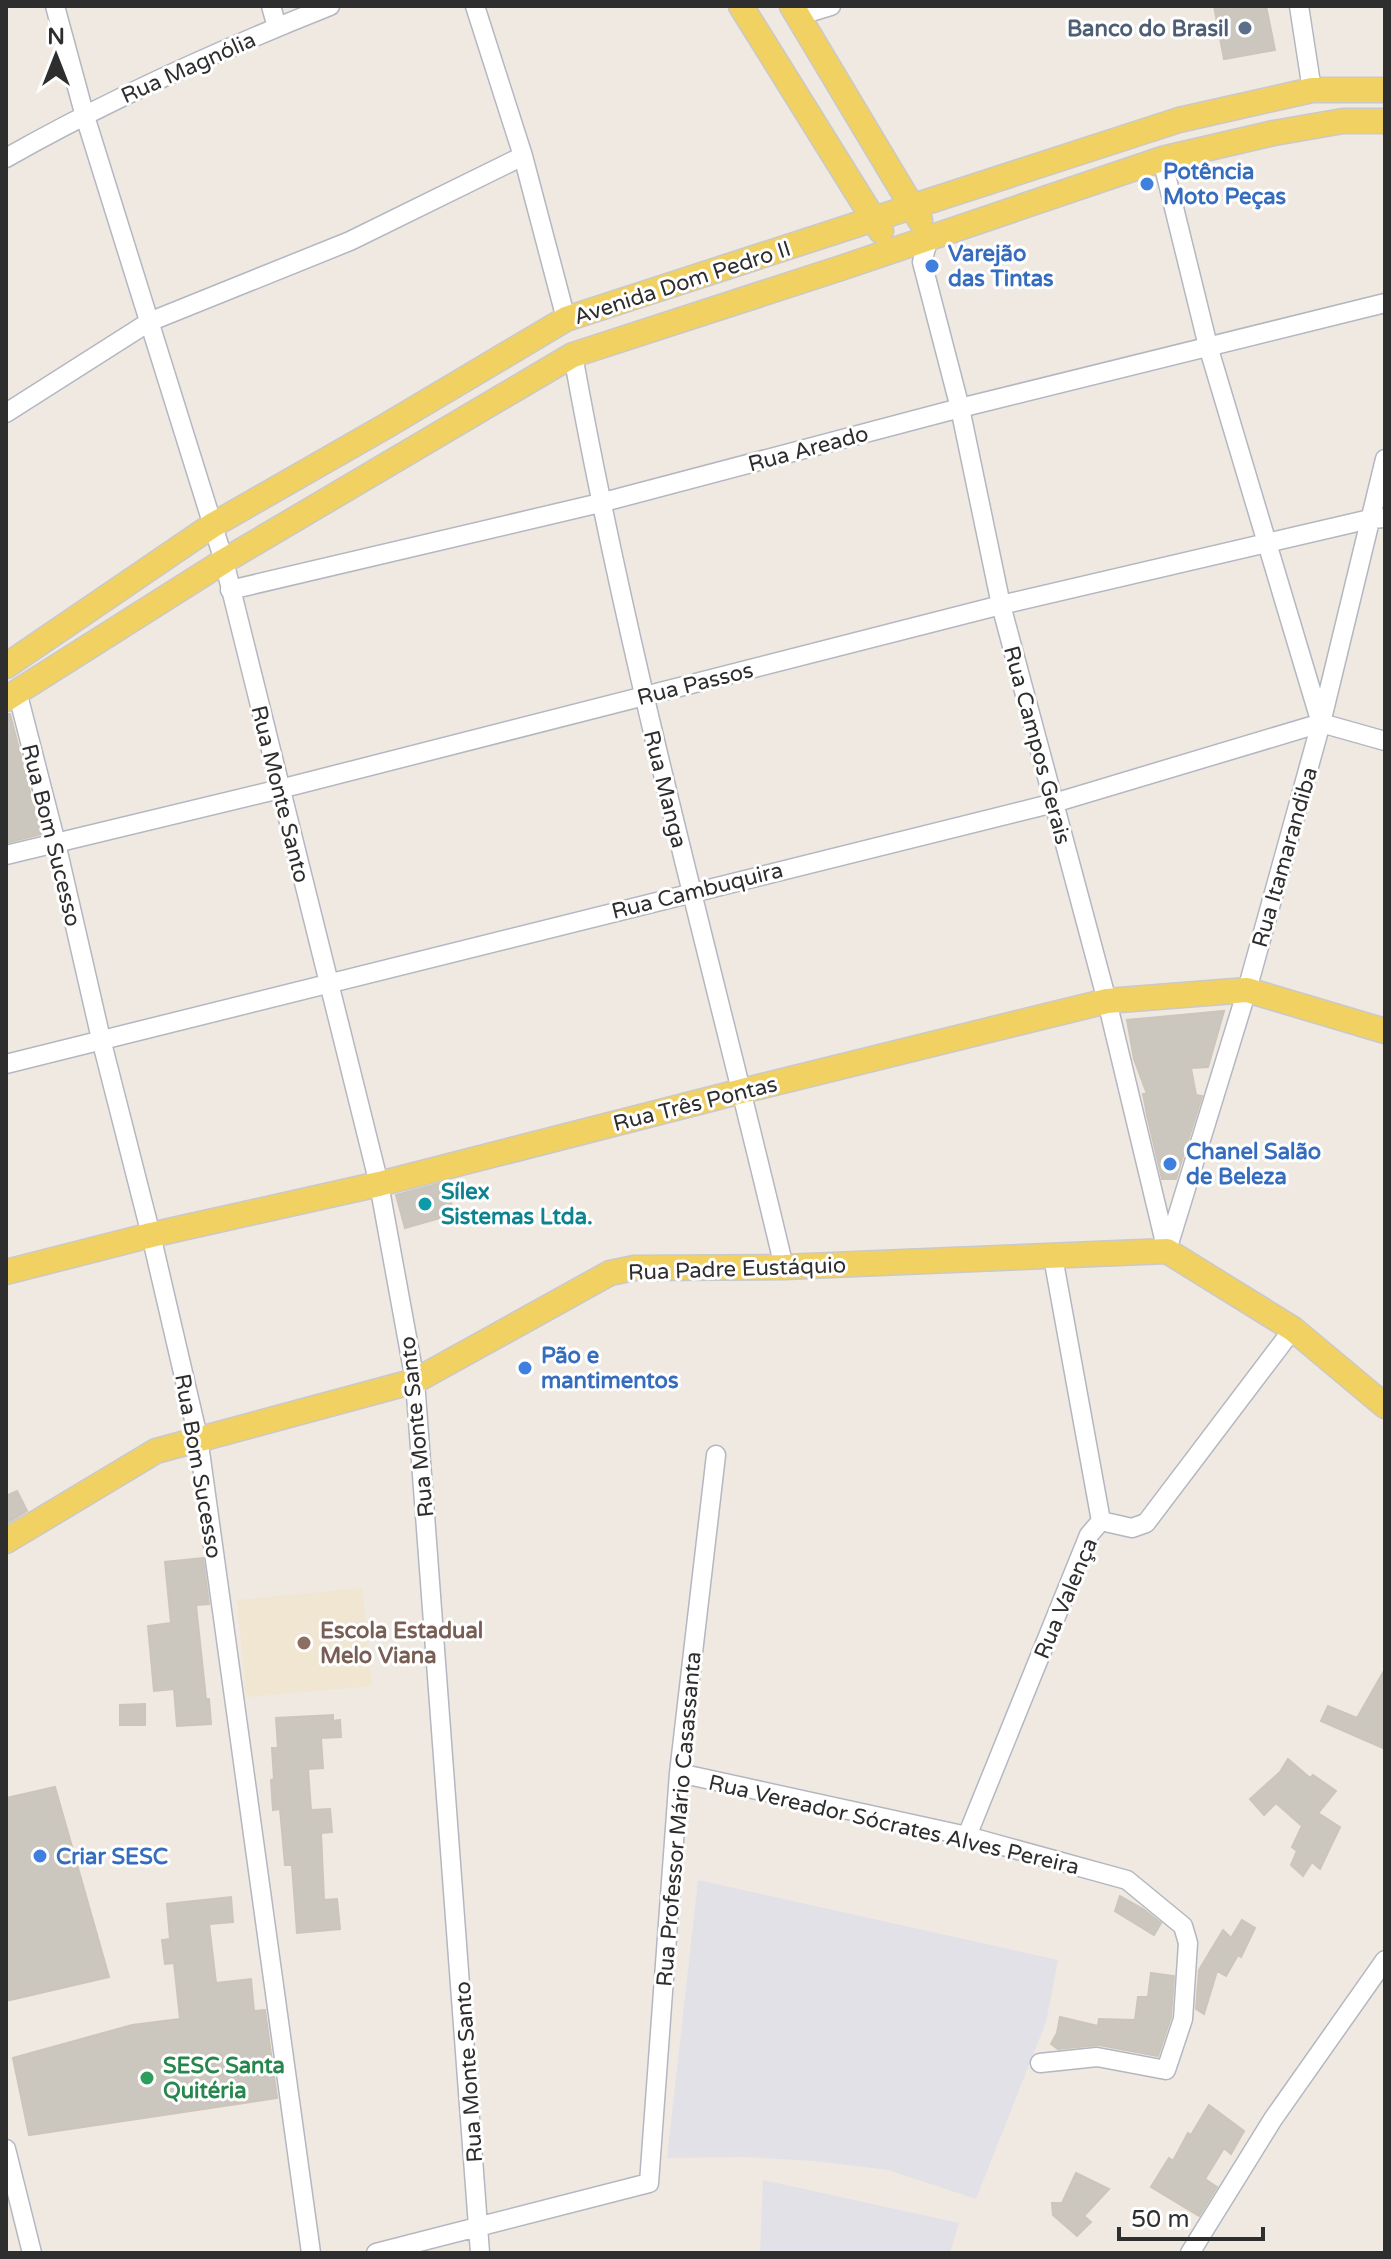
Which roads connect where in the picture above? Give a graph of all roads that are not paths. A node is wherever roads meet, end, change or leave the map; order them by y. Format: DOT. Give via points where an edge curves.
graph roads {
  1 [pos="55,6"];
  2 [pos="271,6"];
  3 [pos="330,6"];
  4 [pos="475,6"];
  5 [pos="741,6"];
  6 [pos="831,6"];
  7 [pos="1299,6"];
  8 [pos="795,11"];
  9 [pos="277,27"];
  10 [pos="1312,90"];
  11 [pos="1385,90"];
  12 [pos="84,113"];
  13 [pos="1385,121"];
  14 [pos="523,156"];
  15 [pos="6,158"];
  16 [pos="1162,159"];
  17 [pos="914,208"];
  18 [pos="874,220"];
  19 [pos="929,238"];
  20 [pos="892,250"];
  21 [pos="1385,303"];
  22 [pos="566,319"];
  23 [pos="149,322"];
  24 [pos="1208,346"];
  25 [pos="573,355"];
  26 [pos="960,408"];
  27 [pos="6,413"];
  28 [pos="1385,459"];
  29 [pos="600,503"];
  30 [pos="1377,519"];
  31 [pos="213,525"];
  32 [pos="1266,543"];
  33 [pos="224,561"];
  34 [pos="230,590"];
  35 [pos="1001,605"];
  36 [pos="6,666"];
  37 [pos="12,695"];
  38 [pos="643,696"];
  39 [pos="1321,723"];
  40 [pos="1385,741"];
  41 [pos="280,789"];
  42 [pos="1054,803"];
  43 [pos="56,843"];
  44 [pos="6,855"];
  45 [pos="691,892"];
  46 [pos="329,982"];
  47 [pos="1247,990"];
  48 [pos="1107,1001"];
  49 [pos="1385,1031"];
  50 [pos="101,1039"];
  51 [pos="6,1064"];
  52 [pos="742,1091"];
  53 [pos="379,1184"];
  54 [pos="151,1235"];
  55 [pos="1167,1251"];
  56 [pos="1053,1257"];
  57 [pos="784,1267"];
  58 [pos="6,1272"];
  59 [pos="1293,1329"];
  60 [pos="415,1381"];
  61 [pos="1385,1406"];
  62 [pos="198,1437"];
  63 [pos="716,1455"];
  64 [pos="1101,1521"];
  65 [pos="6,1541"];
  66 [pos="679,1773"];
  67 [pos="967,1836"];
  68 [pos="1385,1960"];
  69 [pos="1040,2063"];
  70 [pos="6,2149"];
  71 [pos="479,2227"];
  72 [pos="32,2253"];
  73 [pos="311,2253"];
  74 [pos="376,2253"];
  75 [pos="480,2253"];
  76 [pos="1190,2253"];
  1 -- 12 [label="street, Rua Monte Santo"];
  2 -- 9 [label="street"];
  3 -- 9 [label="street, Rua Magnólia"];
  4 -- 14 [label="street"];
  5 -- 18 [label="main road"];
  6 -- 8 [label="street"];
  7 -- 10 [label="street"];
  8 -- 17 [label="main road"];
  9 -- 12 [label="street, Rua Magnólia"];
  10 -- 11 [label="main road, Avenida Dom Pedro II"];
  10 -- 17 [label="main road, Avenida Dom Pedro II" via="1179,120"];
  12 -- 15 [label="street, Rua Magnólia"];
  12 -- 23 [label="street, Rua Monte Santo"];
  13 -- 16 [label="main road, Avenida Dom Pedro II" via="1343,121"];
  14 -- 22 [label="street"];
  14 -- 23 [label="street" via="350,241"];
  16 -- 19 [label="main road, Avenida Dom Pedro II"];
  16 -- 24 [label="street"];
  17 -- 18 [label="main road, Avenida Dom Pedro II"];
  17 -- 19 [label="main road"];
  18 -- 20 [label="main road"];
  18 -- 22 [label="main road, Avenida Dom Pedro II"];
  19 -- 20 [label="main road, Avenida Dom Pedro II"];
  19 -- 26 [label="street, Rua Campos Gerais" via="922,262"];
  20 -- 25 [label="main road, Avenida Dom Pedro II"];
  21 -- 24 [label="street, Rua Areado"];
  22 -- 31 [label="main road, Avenida Dom Pedro II"];
  23 -- 27 [label="street"];
  23 -- 31 [label="street, Rua Monte Santo"];
  24 -- 26 [label="street, Rua Areado"];
  24 -- 32 [label="street"];
  25 -- 29 [label="street, Rua Manga"];
  25 -- 33 [label="main road, Avenida Dom Pedro II"];
  26 -- 29 [label="street, Rua Areado"];
  26 -- 35 [label="street, Rua Campos Gerais"];
  28 -- 30 [label="street, Rua Itamarandiba"];
  29 -- 34 [label="street, Rua Areado"];
  29 -- 38 [label="street, Rua Manga"];
  30 -- 32 [label="street, Rua Passos"];
  30 -- 39 [label="street, Rua Itamarandiba"];
  31 -- 33 [label="street, Rua Monte Santo"];
  31 -- 36 [label="main road, Avenida Dom Pedro II"];
  32 -- 35 [label="street, Rua Passos"];
  32 -- 39 [label="street"];
  33 -- 34 [label="street, Rua Monte Santo"];
  33 -- 37 [label="main road, Avenida Dom Pedro II"];
  34 -- 41 [label="street, Rua Monte Santo"];
  35 -- 38 [label="street, Rua Passos"];
  35 -- 42 [label="street, Rua Campos Gerais"];
  37 -- 43 [label="street, Rua Bom Sucesso"];
  38 -- 41 [label="street, Rua Passos"];
  38 -- 45 [label="street, Rua Manga"];
  39 -- 40 [label="street"];
  39 -- 42 [label="street, Rua Cambuquira"];
  39 -- 47 [label="street, Rua Itamarandiba"];
  41 -- 43 [label="street, Rua Passos"];
  41 -- 46 [label="street, Rua Monte Santo"];
  42 -- 45 [label="street, Rua Cambuquira"];
  42 -- 48 [label="street, Rua Campos Gerais"];
  43 -- 44 [label="street, Rua Passos"];
  43 -- 50 [label="street, Rua Bom Sucesso"];
  45 -- 46 [label="street, Rua Cambuquira"];
  45 -- 52 [label="street, Rua Manga"];
  46 -- 50 [label="street, Rua Cambuquira"];
  46 -- 53 [label="street, Rua Monte Santo"];
  47 -- 48 [label="main road, Rua Três Pontas"];
  47 -- 49 [label="main road, Rua Três Pontas"];
  47 -- 55 [label="street, Rua Itamarandiba"];
  48 -- 52 [label="main road, Rua Três Pontas"];
  48 -- 55 [label="street, Rua Campos Gerais"];
  50 -- 51 [label="street, Rua Cambuquira"];
  50 -- 54 [label="street, Rua Bom Sucesso"];
  52 -- 53 [label="main road, Rua Três Pontas"];
  52 -- 57 [label="street, Rua Manga"];
  53 -- 54 [label="main road, Rua Três Pontas"];
  53 -- 60 [label="street, Rua Monte Santo"];
  54 -- 58 [label="main road, Rua Três Pontas"];
  54 -- 62 [label="street, Rua Bom Sucesso"];
  55 -- 56 [label="main road, Rua Padre Eustáquio"];
  55 -- 59 [label="main road"];
  56 -- 57 [label="main road, Rua Padre Eustáquio"];
  56 -- 64 [label="street, Rua Valença"];
  57 -- 60 [label="main road, Rua Padre Eustáquio" via="634,1268 610,1273"];
  59 -- 61 [label="main road"];
  59 -- 64 [label="street" via="1146,1523 1132,1528"];
  60 -- 62 [label="main road, Rua Padre Eustáquio"];
  60 -- 71 [label="street, Rua Monte Santo"];
  62 -- 65 [label="main road, Rua Padre Eustáquio" via="156,1451"];
  62 -- 73 [label="street, Rua Bom Sucesso"];
  63 -- 66 [label="street, Rua Professor Mário Casassanta"];
  64 -- 67 [label="street, Rua Valença" via="1089,1535"];
  66 -- 67 [label="street, Rua Vereador Sócrates Alves Pereira"];
  66 -- 71 [label="street, Rua Professor Mário Casassanta" via="649,2183"];
  67 -- 69 [label="street, Rua Vereador Sócrates Alves Pereira" via="1127,1880 1183,1926 1188,1943 1183,2019 1166,2070 1097,2057"];
  68 -- 76 [label="street" via="1273,2119"];
  70 -- 72 [label="street"];
  71 -- 74 [label="street"];
  71 -- 75 [label="street, Rua Monte Santo"];
}
